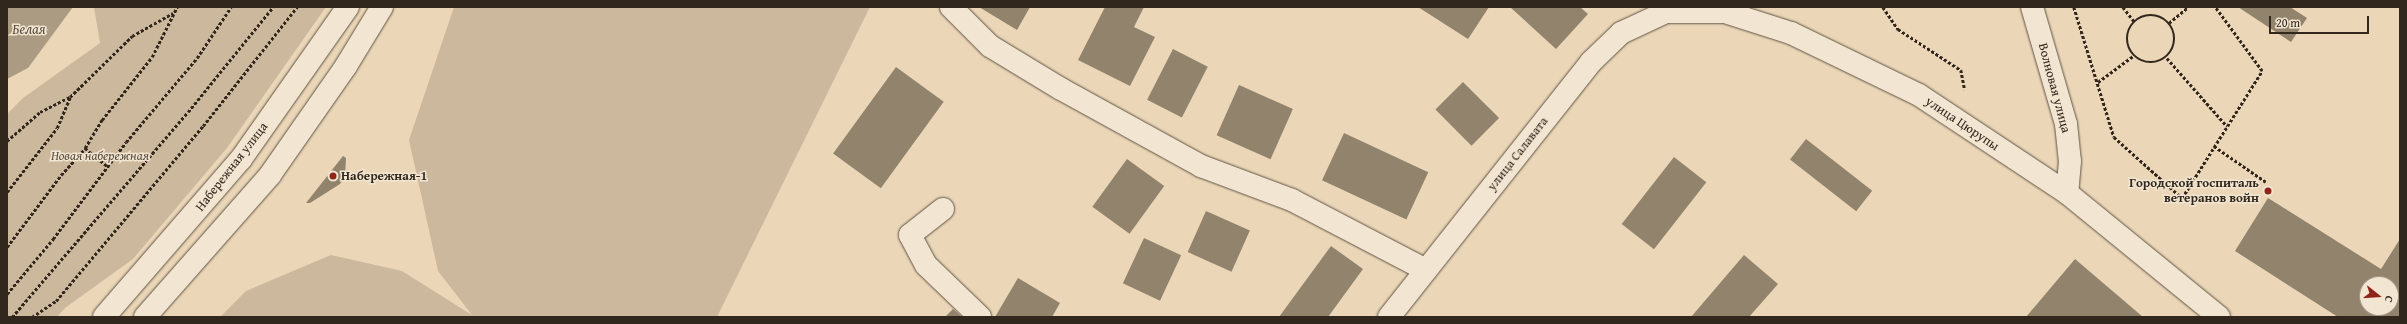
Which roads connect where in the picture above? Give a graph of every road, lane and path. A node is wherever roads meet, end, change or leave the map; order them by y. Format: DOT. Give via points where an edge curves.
graph roads {
  1 [pos="177,7"];
  2 [pos="231,7"];
  3 [pos="273,7"];
  4 [pos="297,7"];
  5 [pos="348,7"];
  6 [pos="382,7"];
  7 [pos="951,7"];
  8 [pos="1883,7"];
  9 [pos="2032,7"];
  10 [pos="2074,7"];
  11 [pos="2123,7"];
  12 [pos="2188,7"];
  13 [pos="2215,7"];
  14 [pos="173,12"];
  15 [pos="1666,12"];
  16 [pos="2134,21"];
  17 [pos="2169,23"];
  18 [pos="2133,56"];
  19 [pos="2167,58"];
  20 [pos="2098,82"];
  21 [pos="70,97"];
  22 [pos="2227,126"];
  23 [pos="1974,131"];
  24 [pos="7,141"];
  25 [pos="2214,146"];
  26 [pos="85,148"];
  27 [pos="107,166"];
  28 [pos="2266,182"];
  29 [pos="7,192"];
  30 [pos="2067,193"];
  31 [pos="943,209"];
  32 [pos="7,247"];
  33 [pos="1426,270"];
  34 [pos="7,294"];
  35 [pos="12,317"];
  36 [pos="32,317"];
  37 [pos="104,317"];
  38 [pos="144,317"];
  39 [pos="980,317"];
  40 [pos="1388,317"];
  41 [pos="2219,317"];
  1 -- 14 [label="path"];
  2 -- 27 [label="path" via="197,58"];
  3 -- 35 [label="path" via="188,112"];
  4 -- 36 [label="path" via="56,301"];
  5 -- 37 [label="street, Набережная улица" via="241,160"];
  6 -- 38 [label="street" via="346,66 270,175"];
  7 -- 33 [label="street" via="990,46 1061,89 1201,166 1292,200"];
  8 -- 23 [label="path" via="1898,29 1960,70"];
  9 -- 30 [label="street, Волновая улица" via="2066,124 2070,161"];
  10 -- 20 [label="path"];
  11 -- 16 [label="path"];
  12 -- 17 [label="path"];
  13 -- 22 [label="path" via="2262,71"];
  14 -- 21 [label="path" via="132,36"];
  14 -- 26 [label="path" via="152,57 102,120"];
  15 -- 23 [label="street, улица Цюрупы" via="1725,12 1791,33 1919,95"];
  15 -- 33 [label="street, улица Салавата" via="1621,33 1591,62"];
  16 -- 17 [label="path" via="2146,15 2159,16"];
  16 -- 18 [label="path" via="2127,32 2127,44"];
  17 -- 19 [label="path" via="2175,41"];
  18 -- 19 [label="path" via="2149,64"];
  18 -- 20 [label="path"];
  19 -- 22 [label="path"];
  20 -- 25 [label="path" via="2114,137 2182,198"];
  21 -- 24 [label="path" via="40,112"];
  21 -- 29 [label="path" via="57,128"];
  22 -- 25 [label="path"];
  23 -- 30 [label="street, улица Цюрупы"];
  25 -- 28 [label="path"];
  26 -- 27 [label="path"];
  26 -- 32 [label="path"];
  27 -- 34 [label="path" via="53,239"];
  30 -- 41 [label="street, улица Цюрупы"];
  31 -- 39 [label="street" via="910,235 926,265"];
  33 -- 40 [label="street, улица Салавата"];
}
